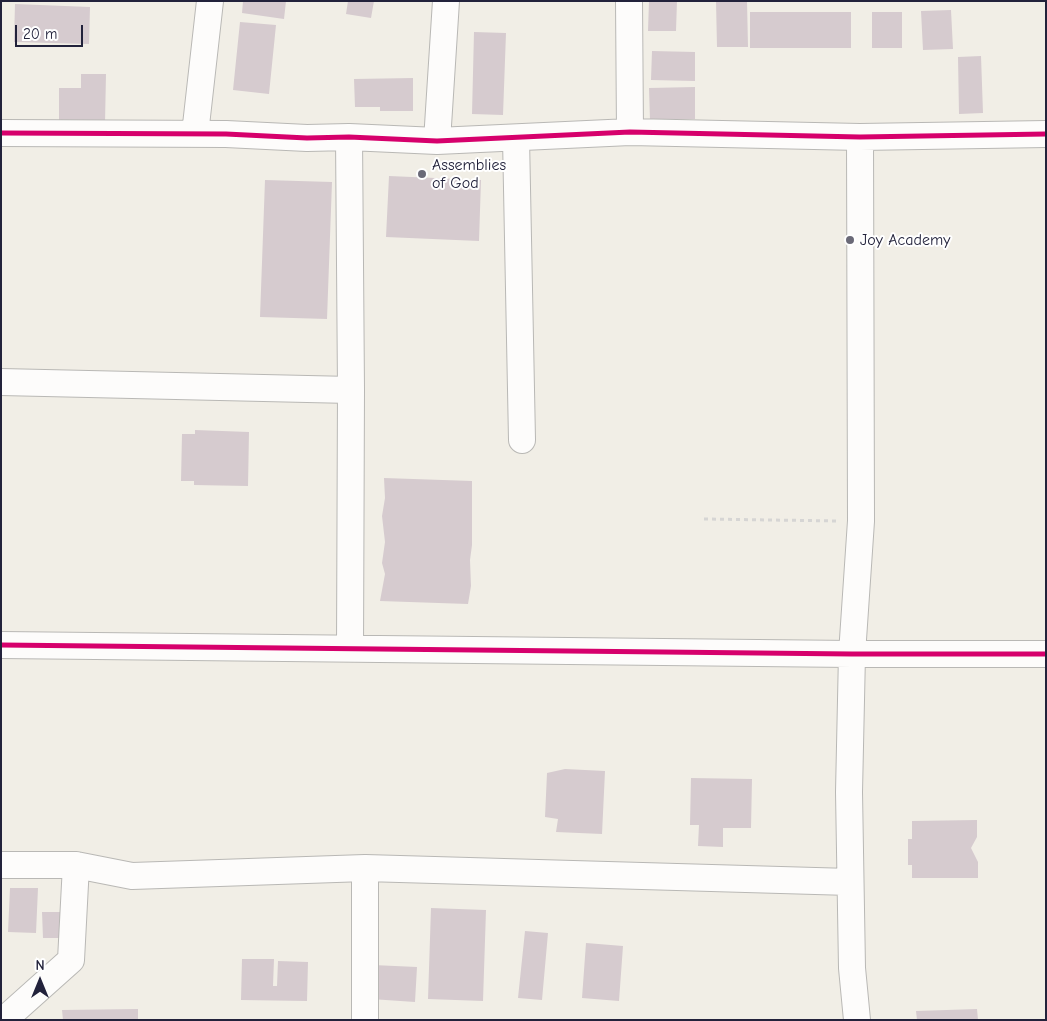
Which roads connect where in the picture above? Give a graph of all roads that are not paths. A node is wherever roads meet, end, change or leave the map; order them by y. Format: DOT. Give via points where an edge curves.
graph roads {
  1 [pos="210,1"];
  2 [pos="446,1"];
  3 [pos="629,1"];
  4 [pos="630,132"];
  5 [pos="1,133"];
  6 [pos="195,134"];
  7 [pos="1046,134"];
  8 [pos="860,136"];
  9 [pos="349,137"];
  10 [pos="516,138"];
  11 [pos="437,141"];
  12 [pos="1,382"];
  13 [pos="352,390"];
  14 [pos="522,440"];
  15 [pos="1,645"];
  16 [pos="350,648"];
  17 [pos="852,654"];
  18 [pos="1046,654"];
  19 [pos="1,865"];
  20 [pos="76,865"];
  21 [pos="365,868"];
  22 [pos="850,882"];
  23 [pos="4,1019"];
  24 [pos="365,1020"];
  25 [pos="857,1020"];
  1 -- 6 [label="street"];
  2 -- 11 [label="street"];
  3 -- 4 [label="street"];
  4 -- 8 [label="street"];
  4 -- 10 [label="street"];
  5 -- 6 [label="street"];
  6 -- 9 [label="street"];
  7 -- 8 [label="street"];
  8 -- 17 [label="street" via="861,521"];
  9 -- 11 [label="street"];
  9 -- 13 [label="street"];
  10 -- 11 [label="street"];
  10 -- 14 [label="street"];
  12 -- 13 [label="street"];
  13 -- 16 [label="street"];
  15 -- 16 [label="street"];
  16 -- 17 [label="street"];
  17 -- 18 [label="street"];
  17 -- 22 [label="street"];
  19 -- 20 [label="street"];
  20 -- 21 [label="street" via="132,876"];
  20 -- 23 [label="street" via="71,960"];
  21 -- 22 [label="street"];
  21 -- 24 [label="street"];
  22 -- 25 [label="street"];
}
